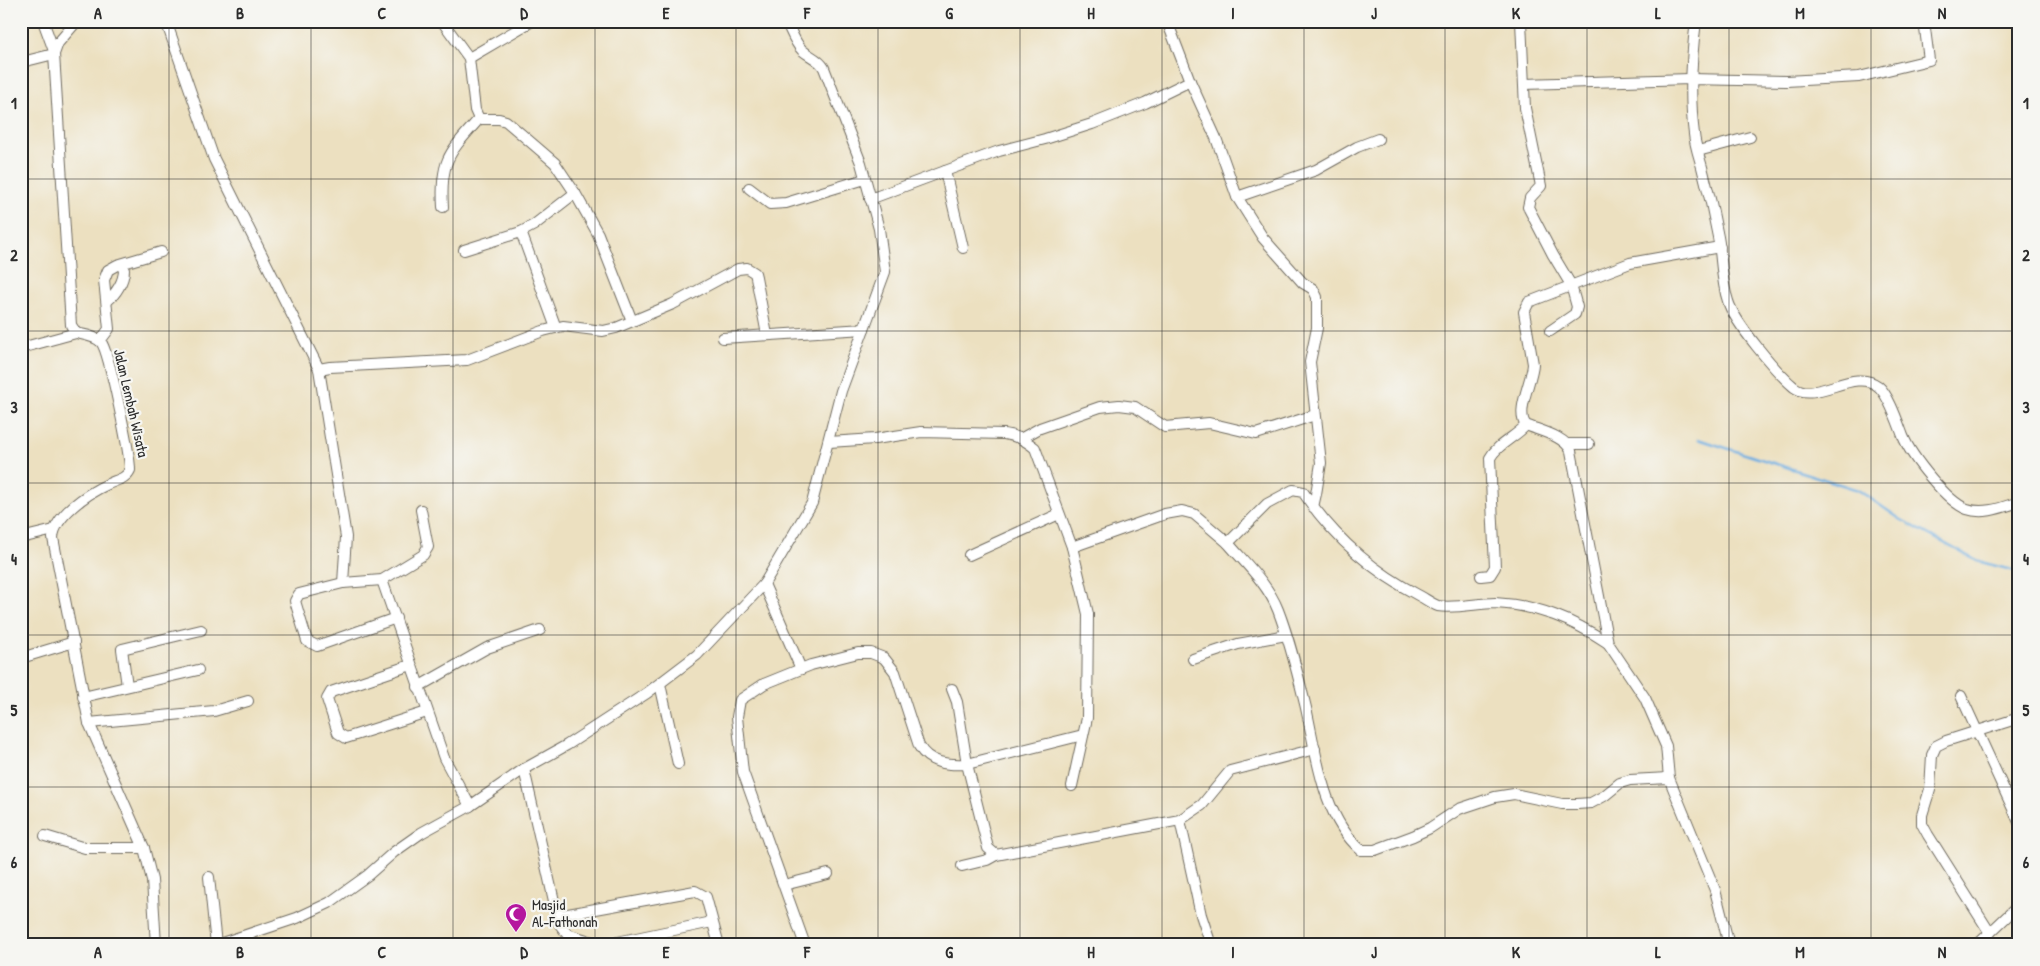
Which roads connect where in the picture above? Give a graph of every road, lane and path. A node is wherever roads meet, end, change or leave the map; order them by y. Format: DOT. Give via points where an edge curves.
graph roads {
  1 [pos="42,21"];
  2 [pos="77,21"];
  3 [pos="166,21"];
  4 [pos="442,21"];
  5 [pos="532,21"];
  6 [pos="786,21"];
  7 [pos="1167,21"];
  8 [pos="1520,21"];
  9 [pos="1696,21"];
  10 [pos="1924,21"];
  11 [pos="48,33"];
  12 [pos="57,46"];
  13 [pos="469,58"];
  14 [pos="22,62"];
  15 [pos="1690,79"];
  16 [pos="1190,81"];
  17 [pos="1524,84"];
  18 [pos="479,119"];
  19 [pos="1750,137"];
  20 [pos="1378,139"];
  21 [pos="1698,151"];
  22 [pos="945,171"];
  23 [pos="865,178"];
  24 [pos="749,188"];
  25 [pos="576,193"];
  26 [pos="1237,197"];
  27 [pos="870,199"];
  28 [pos="443,208"];
  29 [pos="521,232"];
  30 [pos="1720,247"];
  31 [pos="963,248"];
  32 [pos="464,250"];
  33 [pos="161,252"];
  34 [pos="121,265"];
  35 [pos="1571,285"];
  36 [pos="107,301"];
  37 [pos="632,321"];
  38 [pos="556,328"];
  39 [pos="864,329"];
  40 [pos="1550,331"];
  41 [pos="76,333"];
  42 [pos="768,335"];
  43 [pos="723,338"];
  44 [pos="100,341"];
  45 [pos="21,348"];
  46 [pos="320,369"];
  47 [pos="1315,415"];
  48 [pos="1526,425"];
  49 [pos="1022,438"];
  50 [pos="829,442"];
  51 [pos="1568,444"];
  52 [pos="1589,444"];
  53 [pos="2019,502"];
  54 [pos="1313,506"];
  55 [pos="421,510"];
  56 [pos="1059,514"];
  57 [pos="54,530"];
  58 [pos="21,538"];
  59 [pos="1228,543"];
  60 [pos="1072,547"];
  61 [pos="968,555"];
  62 [pos="1481,576"];
  63 [pos="382,580"];
  64 [pos="343,583"];
  65 [pos="764,584"];
  66 [pos="396,618"];
  67 [pos="201,630"];
  68 [pos="540,630"];
  69 [pos="1286,635"];
  70 [pos="74,642"];
  71 [pos="1608,643"];
  72 [pos="21,658"];
  73 [pos="1194,659"];
  74 [pos="411,665"];
  75 [pos="801,669"];
  76 [pos="198,670"];
  77 [pos="660,684"];
  78 [pos="127,686"];
  79 [pos="418,687"];
  80 [pos="952,689"];
  81 [pos="1961,696"];
  82 [pos="83,697"];
  83 [pos="248,701"];
  84 [pos="427,712"];
  85 [pos="2019,718"];
  86 [pos="89,723"];
  87 [pos="1977,731"];
  88 [pos="1083,735"];
  89 [pos="1316,748"];
  90 [pos="678,764"];
  91 [pos="967,764"];
  92 [pos="524,769"];
  93 [pos="1669,778"];
  94 [pos="1072,786"];
  95 [pos="470,806"];
  96 [pos="1180,820"];
  97 [pos="2019,822"];
  98 [pos="45,836"];
  99 [pos="144,848"];
  100 [pos="996,855"];
  101 [pos="962,866"];
  102 [pos="828,874"];
  103 [pos="209,876"];
  104 [pos="784,885"];
  105 [pos="2019,905"];
  106 [pos="557,916"];
  107 [pos="712,922"];
  108 [pos="1990,933"];
  109 [pos="156,945"];
  110 [pos="216,945"];
  111 [pos="603,945"];
  112 [pos="718,945"];
  113 [pos="805,945"];
  114 [pos="1211,945"];
  115 [pos="1729,945"];
  116 [pos="1977,945"];
  1 -- 11 [label="street"];
  2 -- 12 [label="street"];
  3 -- 46 [label="street" via="214,159"];
  4 -- 13 [label="street"];
  5 -- 13 [label="street"];
  6 -- 23 [label="street" via="798,45 824,68"];
  7 -- 16 [label="street"];
  8 -- 17 [label="street"];
  9 -- 15 [label="street"];
  10 -- 15 [label="street" via="1929,60 1859,77 1786,81"];
  11 -- 12 [label="street"];
  11 -- 12 [label="street"];
  12 -- 14 [label="street"];
  12 -- 41 [label="street" via="72,325"];
  13 -- 18 [label="street"];
  15 -- 17 [label="street"];
  15 -- 21 [label="street"];
  16 -- 22 [label="street" via="1092,124 999,151"];
  16 -- 26 [label="street" via="1216,138"];
  17 -- 35 [label="street" via="1525,108 1541,186 1530,198 1528,207"];
  18 -- 25 [label="street" via="499,118 513,126 551,158"];
  18 -- 28 [label="street" via="455,147 444,167"];
  19 -- 21 [label="street"];
  20 -- 26 [label="street" via="1316,170"];
  21 -- 30 [label="street"];
  22 -- 27 [label="street"];
  22 -- 31 [label="street"];
  23 -- 24 [label="street" via="786,203 770,204"];
  23 -- 27 [label="street"];
  25 -- 29 [label="street"];
  25 -- 37 [label="street" via="598,234"];
  26 -- 47 [label="street" via="1263,238 1316,295 1317,328 1310,362"];
  27 -- 39 [label="street" via="879,229 885,272"];
  29 -- 32 [label="street"];
  29 -- 38 [label="street"];
  30 -- 35 [label="street" via="1630,264"];
  30 -- 53 [label="street" via="1727,300 1735,317 1794,387 1810,392 1858,380 1878,386 1907,445 1955,502 1967,509 1982,511"];
  33 -- 34 [label="street"];
  34 -- 36 [label="street" via="124,276"];
  34 -- 36 [label="street" via="110,268 104,280"];
  35 -- 40 [label="street" via="1576,312"];
  35 -- 48 [label="street" via="1525,306 1533,364 1521,413"];
  36 -- 44 [label="street" via="109,329"];
  37 -- 38 [label="street" via="603,331"];
  37 -- 42 [label="street" via="673,304 738,269 747,268 756,277"];
  38 -- 46 [label="street" via="467,360"];
  39 -- 42 [label="street"];
  39 -- 50 [label="street" via="841,391"];
  41 -- 44 [label="street, Jalan Lembah Wisata"];
  41 -- 45 [label="street"];
  42 -- 43 [label="street"];
  44 -- 57 [label="street, Jalan Lembah Wisata" via="112,371 130,470 121,480 89,494 58,522"];
  46 -- 64 [label="street" via="346,537"];
  47 -- 49 [label="street" via="1256,434 1209,423 1165,426 1135,407 1119,405 1100,407 1040,428"];
  47 -- 54 [label="street" via="1321,462"];
  48 -- 51 [label="street"];
  48 -- 62 [label="street" via="1495,450 1490,458 1495,567 1490,575"];
  49 -- 50 [label="street" via="1004,434 921,432"];
  49 -- 56 [label="street" via="1035,448"];
  50 -- 65 [label="street" via="812,503"];
  51 -- 52 [label="street"];
  51 -- 71 [label="street"];
  54 -- 59 [label="street" via="1303,492 1293,490 1268,504"];
  54 -- 71 [label="street" via="1363,558 1395,583 1438,606 1495,603 1551,612"];
  55 -- 63 [label="street" via="427,550"];
  56 -- 60 [label="street"];
  56 -- 61 [label="street"];
  57 -- 58 [label="street"];
  57 -- 70 [label="street"];
  59 -- 60 [label="street" via="1194,514 1182,511"];
  59 -- 69 [label="street" via="1271,596"];
  60 -- 88 [label="street" via="1088,614 1087,718"];
  63 -- 64 [label="street"];
  63 -- 66 [label="street"];
  64 -- 66 [label="street" via="296,597 307,641 311,645 317,646"];
  65 -- 75 [label="street"];
  65 -- 77 [label="street" via="697,655"];
  66 -- 74 [label="street"];
  67 -- 78 [label="street" via="122,649"];
  68 -- 79 [label="street" via="487,648"];
  69 -- 73 [label="street" via="1238,644"];
  69 -- 89 [label="street"];
  70 -- 72 [label="street"];
  70 -- 82 [label="street"];
  71 -- 93 [label="street" via="1645,698 1666,746"];
  74 -- 79 [label="street"];
  74 -- 84 [label="street" via="331,692 326,698 338,733 346,738"];
  75 -- 91 [label="street" via="858,653 884,658 895,672 923,753 940,763"];
  75 -- 104 [label="street" via="750,692 740,700 737,718 743,772"];
  76 -- 78 [label="street"];
  77 -- 90 [label="street"];
  77 -- 92 [label="street"];
  78 -- 82 [label="street"];
  79 -- 84 [label="street"];
  80 -- 91 [label="street"];
  81 -- 87 [label="street"];
  82 -- 86 [label="street"];
  83 -- 86 [label="street" via="214,711"];
  84 -- 95 [label="street" via="444,758"];
  85 -- 87 [label="street"];
  86 -- 99 [label="street"];
  87 -- 97 [label="street"];
  87 -- 108 [label="street" via="1940,743 1933,750 1932,776 1922,820 1928,835"];
  88 -- 91 [label="street"];
  88 -- 94 [label="street"];
  89 -- 93 [label="street" via="1324,788 1340,826 1361,850 1375,850 1430,828 1460,809 1495,797 1514,794 1562,804 1591,803 1620,783"];
  89 -- 96 [label="street" via="1230,771 1202,805"];
  91 -- 100 [label="street" via="988,848"];
  92 -- 95 [label="street"];
  92 -- 106 [label="street"];
  93 -- 115 [label="street" via="1715,890"];
  95 -- 110 [label="street" via="421,833 329,903 297,918"];
  96 -- 100 [label="street"];
  96 -- 114 [label="street"];
  98 -- 99 [label="street" via="85,848"];
  99 -- 109 [label="street" via="152,880"];
  100 -- 101 [label="street"];
  102 -- 104 [label="street"];
  103 -- 110 [label="street"];
  104 -- 113 [label="street"];
  105 -- 108 [label="street"];
  106 -- 107 [label="street" via="695,891 706,897"];
  106 -- 111 [label="street" via="564,932"];
  107 -- 111 [label="street"];
  107 -- 112 [label="street"];
  108 -- 116 [label="street"];
}
